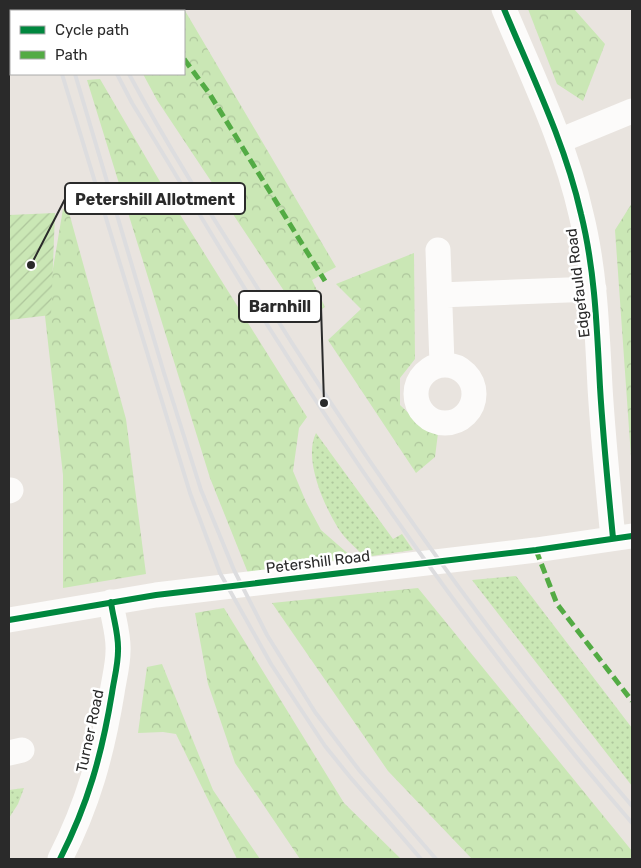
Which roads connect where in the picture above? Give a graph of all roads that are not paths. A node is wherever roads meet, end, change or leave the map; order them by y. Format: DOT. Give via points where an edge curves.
graph roads {
  1 [pos="504,9"];
  2 [pos="632,111"];
  3 [pos="559,141"];
  4 [pos="438,250"];
  5 [pos="594,289"];
  6 [pos="440,295"];
  7 [pos="442,364"];
  8 [pos="622,537"];
  9 [pos="111,602"];
  10 [pos="9,620"];
  11 [pos="60,859"];
  1 -- 3 [label="street, Edgefauld Road"];
  2 -- 3 [label="street"];
  3 -- 5 [label="street, Edgefauld Road" via="582,216"];
  4 -- 6 [label="street"];
  5 -- 6 [label="street"];
  5 -- 8 [label="street, Edgefauld Road" via="602,423"];
  6 -- 7 [label="street"];
  8 -- 9 [label="street, Petershill Road"];
  9 -- 10 [label="street, Petershill Road"];
  9 -- 11 [label="street, Turner Road" via="118,651 109,707 89,793"];
}
